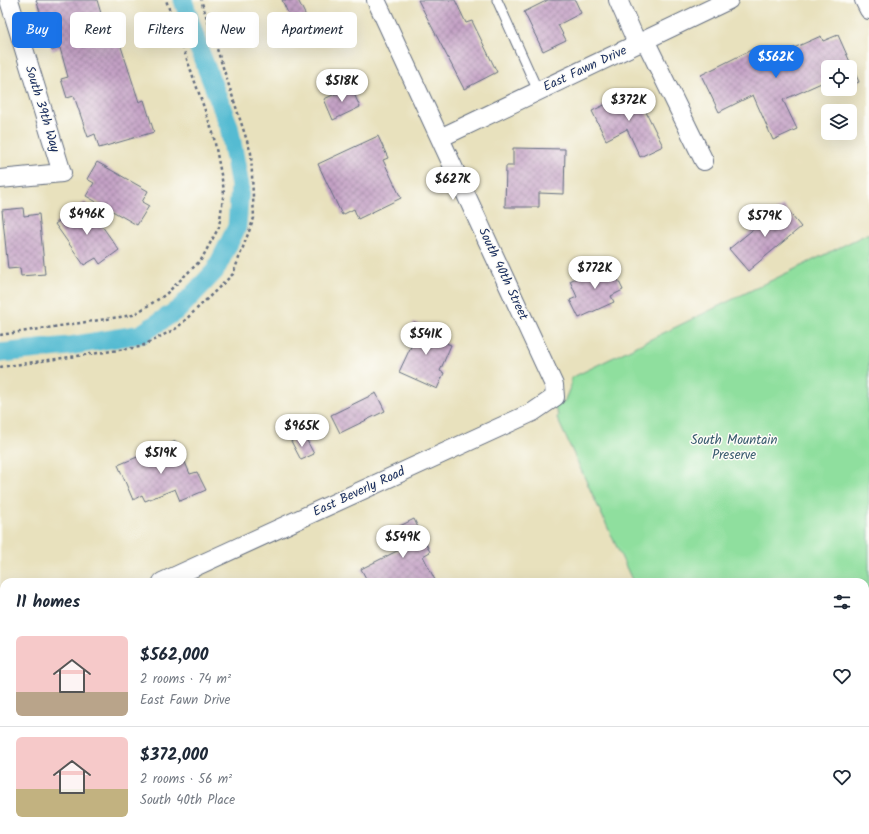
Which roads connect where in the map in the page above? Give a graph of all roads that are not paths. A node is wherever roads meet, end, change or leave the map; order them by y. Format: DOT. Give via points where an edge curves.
graph roads {
  1 [pos="9,0"];
  2 [pos="376,0"];
  3 [pos="497,0"];
  4 [pos="618,0"];
  5 [pos="729,0"];
  6 [pos="864,0"];
  7 [pos="869,10"];
  8 [pos="641,42"];
  9 [pos="538,91"];
  10 [pos="440,138"];
  11 [pos="704,161"];
  12 [pos="0,179"];
  13 [pos="555,397"];
  14 [pos="171,578"];
  1 -- 12 [label="street, South 39th Way" via="62,173"];
  2 -- 10 [label="street, South 40th Street"];
  3 -- 9 [label="lane"];
  4 -- 8 [label="street"];
  5 -- 8 [label="street, East Fawn Drive"];
  6 -- 7 [label="street"];
  8 -- 9 [label="street, East Fawn Drive"];
  8 -- 11 [label="street"];
  9 -- 10 [label="street, East Fawn Drive"];
  10 -- 13 [label="street, South 40th Street" via="554,385"];
  13 -- 14 [label="street, East Beverly Road" via="533,412"];
}
